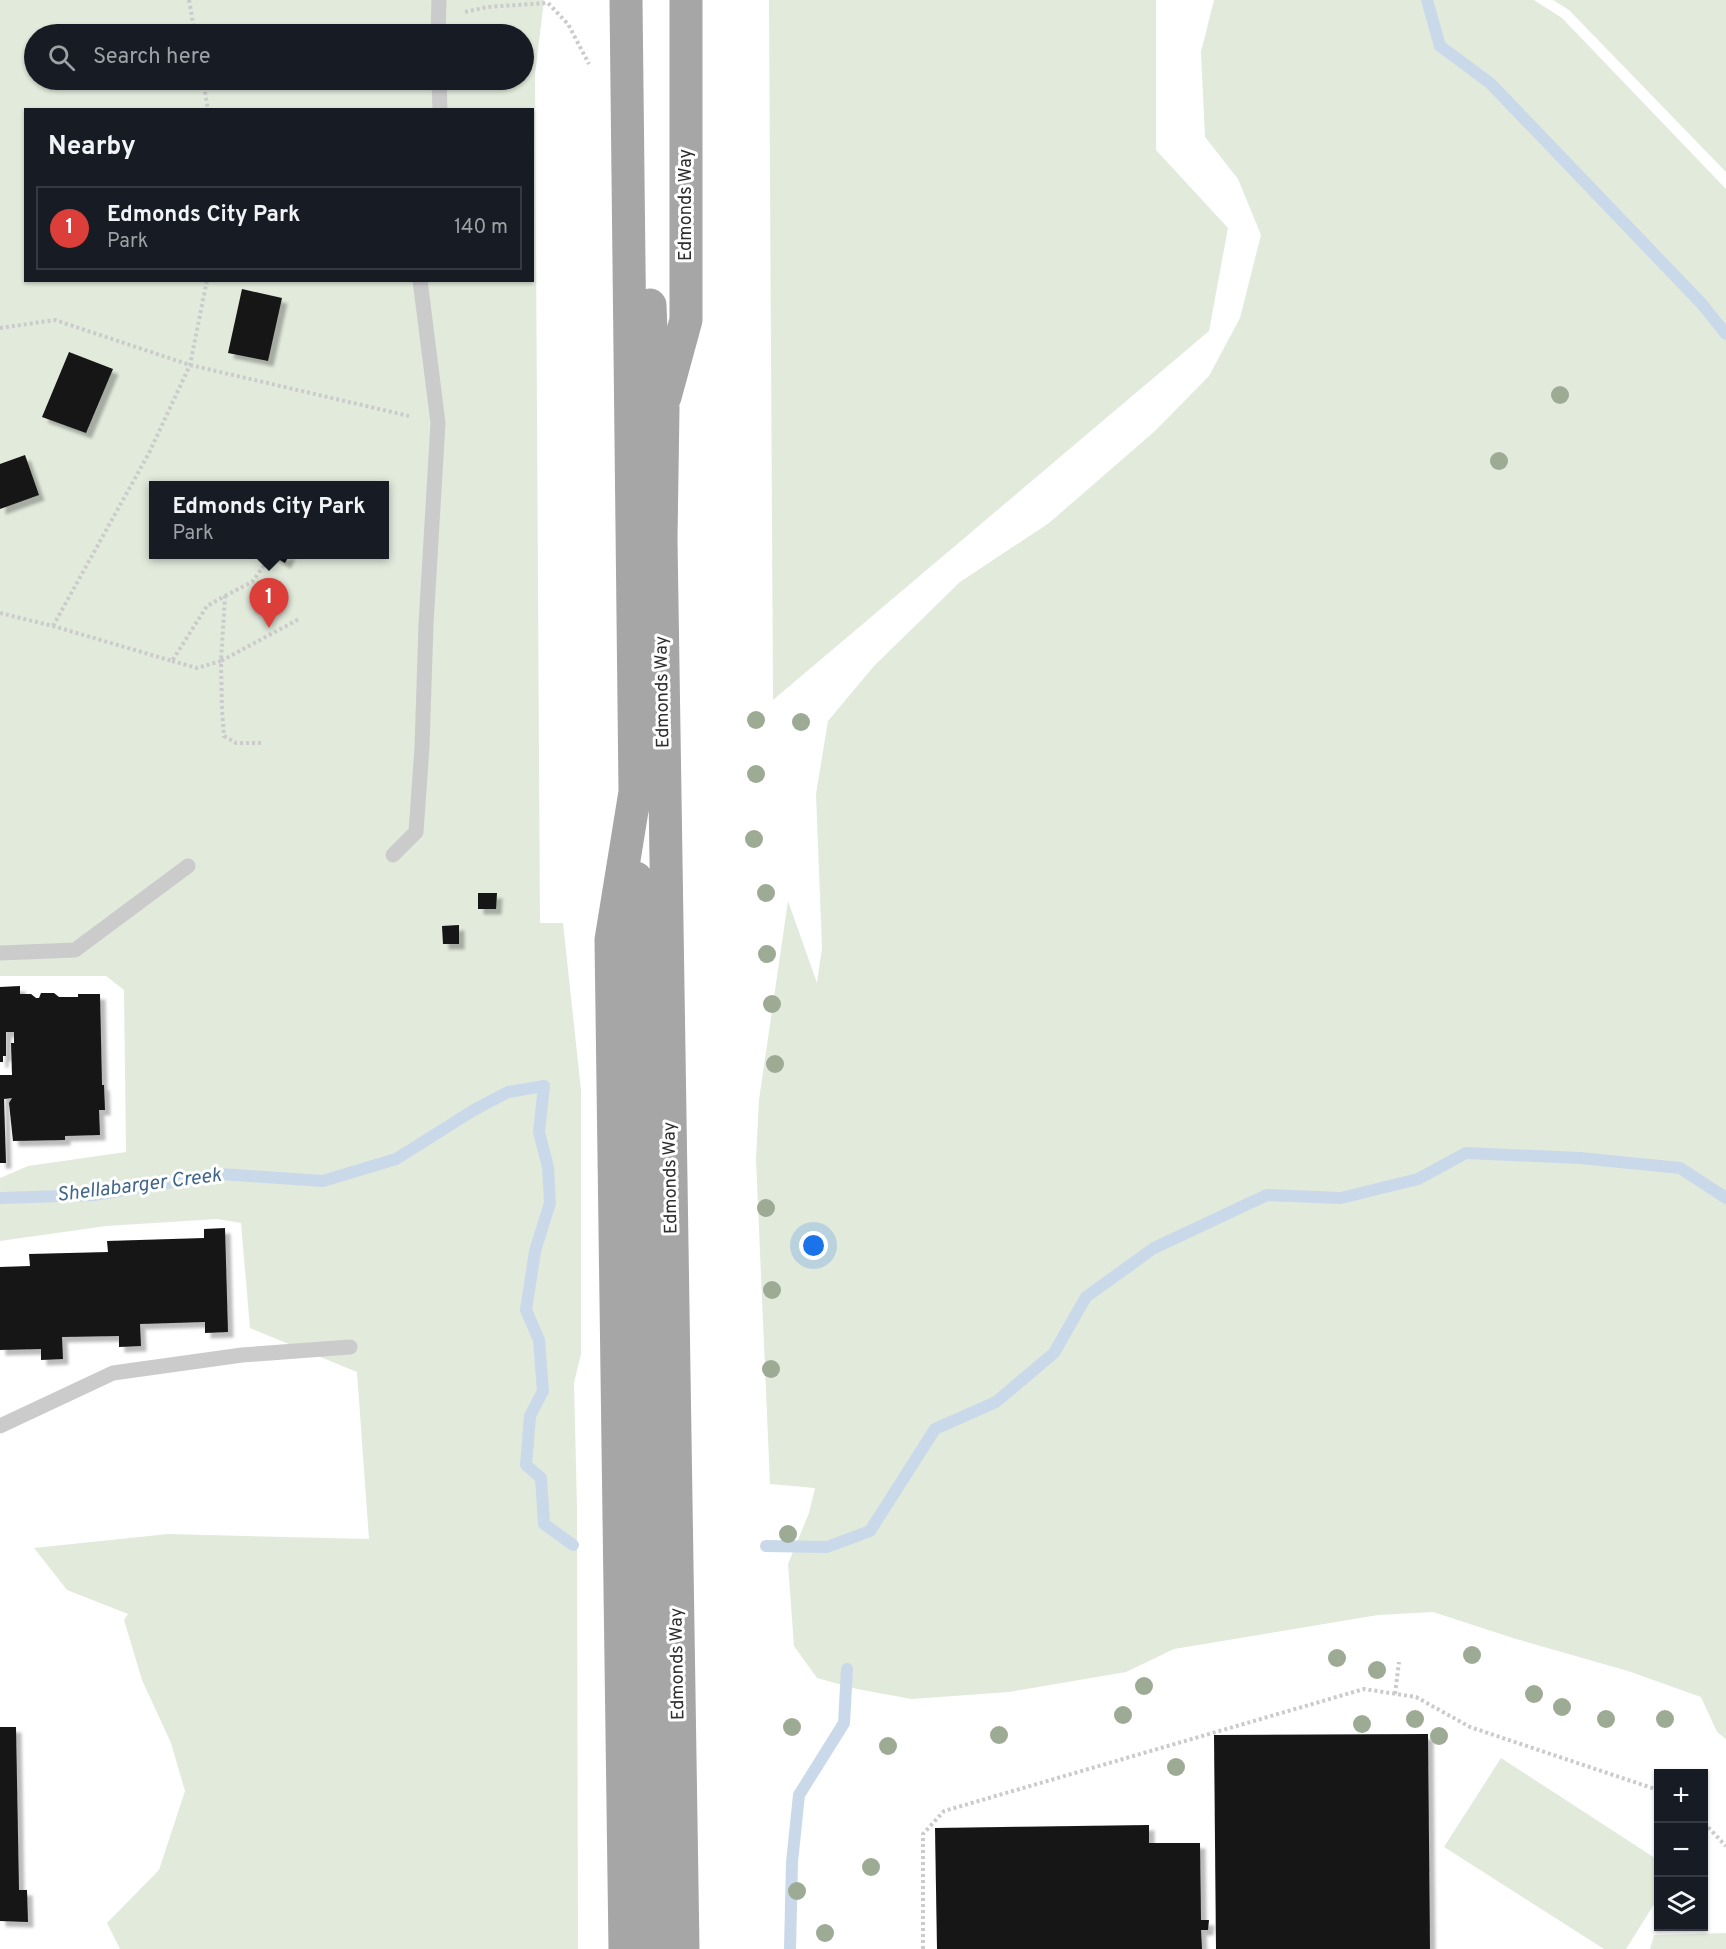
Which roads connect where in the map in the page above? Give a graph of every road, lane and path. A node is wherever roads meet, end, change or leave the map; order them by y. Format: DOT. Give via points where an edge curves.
graph roads {
  1 [pos="189,0"];
  2 [pos="439,0"];
  3 [pos="626,0"];
  4 [pos="646,0"];
  5 [pos="686,0"];
  6 [pos="438,18"];
  7 [pos="193,24"];
  8 [pos="438,24"];
  9 [pos="591,68"];
  10 [pos="205,90"];
  11 [pos="439,90"];
  12 [pos="208,108"];
  13 [pos="440,108"];
  14 [pos="207,282"];
  15 [pos="420,282"];
  16 [pos="0,328"];
  17 [pos="190,365"];
  18 [pos="663,408"];
  19 [pos="438,423"];
  20 [pos="269,559"];
  21 [pos="225,596"];
  22 [pos="0,613"];
  23 [pos="298,619"];
  24 [pos="53,626"];
  25 [pos="172,661"];
  26 [pos="221,662"];
  27 [pos="262,743"];
  28 [pos="635,792"];
  29 [pos="393,855"];
  30 [pos="188,866"];
  31 [pos="0,953"];
  32 [pos="350,1347"];
  33 [pos="0,1426"];
  34 [pos="1399,1662"];
  35 [pos="1395,1694"];
  36 [pos="1654,1788"];
  37 [pos="1708,1827"];
  38 [pos="1726,1845"];
  39 [pos="625,1949"];
  40 [pos="654,1949"];
  41 [pos="683,1949"];
  42 [pos="923,1949"];
  1 -- 7 [label="path"];
  2 -- 6 [label="lane"];
  3 -- 28 [label="main road"];
  4 -- 18 [label="main road, Edmonds Way" via="651,331"];
  5 -- 18 [label="main road, Edmonds Way" via="686,320"];
  6 -- 8 [label="lane"];
  6 -- 9 [label="path" via="487,7 548,3 568,24"];
  10 -- 12 [label="path"];
  11 -- 13 [label="lane"];
  14 -- 17 [label="path"];
  15 -- 19 [label="lane"];
  16 -- 17 [label="path" via="55,320"];
  17 -- 19 [label="path"];
  17 -- 24 [label="path" via="149,453"];
  18 -- 41 [label="main road, Edmonds Way" via="661,563"];
  19 -- 29 [label="lane" via="416,832"];
  20 -- 21 [label="path" via="252,582"];
  21 -- 25 [label="path" via="207,606"];
  21 -- 26 [label="path"];
  22 -- 24 [label="path"];
  23 -- 26 [label="path"];
  24 -- 25 [label="path"];
  25 -- 26 [label="path" via="197,668"];
  26 -- 27 [label="path" via="224,736 236,743"];
  28 -- 39 [label="main road" via="611,940"];
  28 -- 40 [label="main road"];
  30 -- 31 [label="lane" via="75,950"];
  32 -- 33 [label="lane" via="242,1355 113,1373"];
  34 -- 35 [label="path"];
  35 -- 36 [label="path" via="1416,1697 1470,1727"];
  35 -- 42 [label="path" via="1364,1689 944,1811 923,1834"];
  37 -- 38 [label="path"];
}
